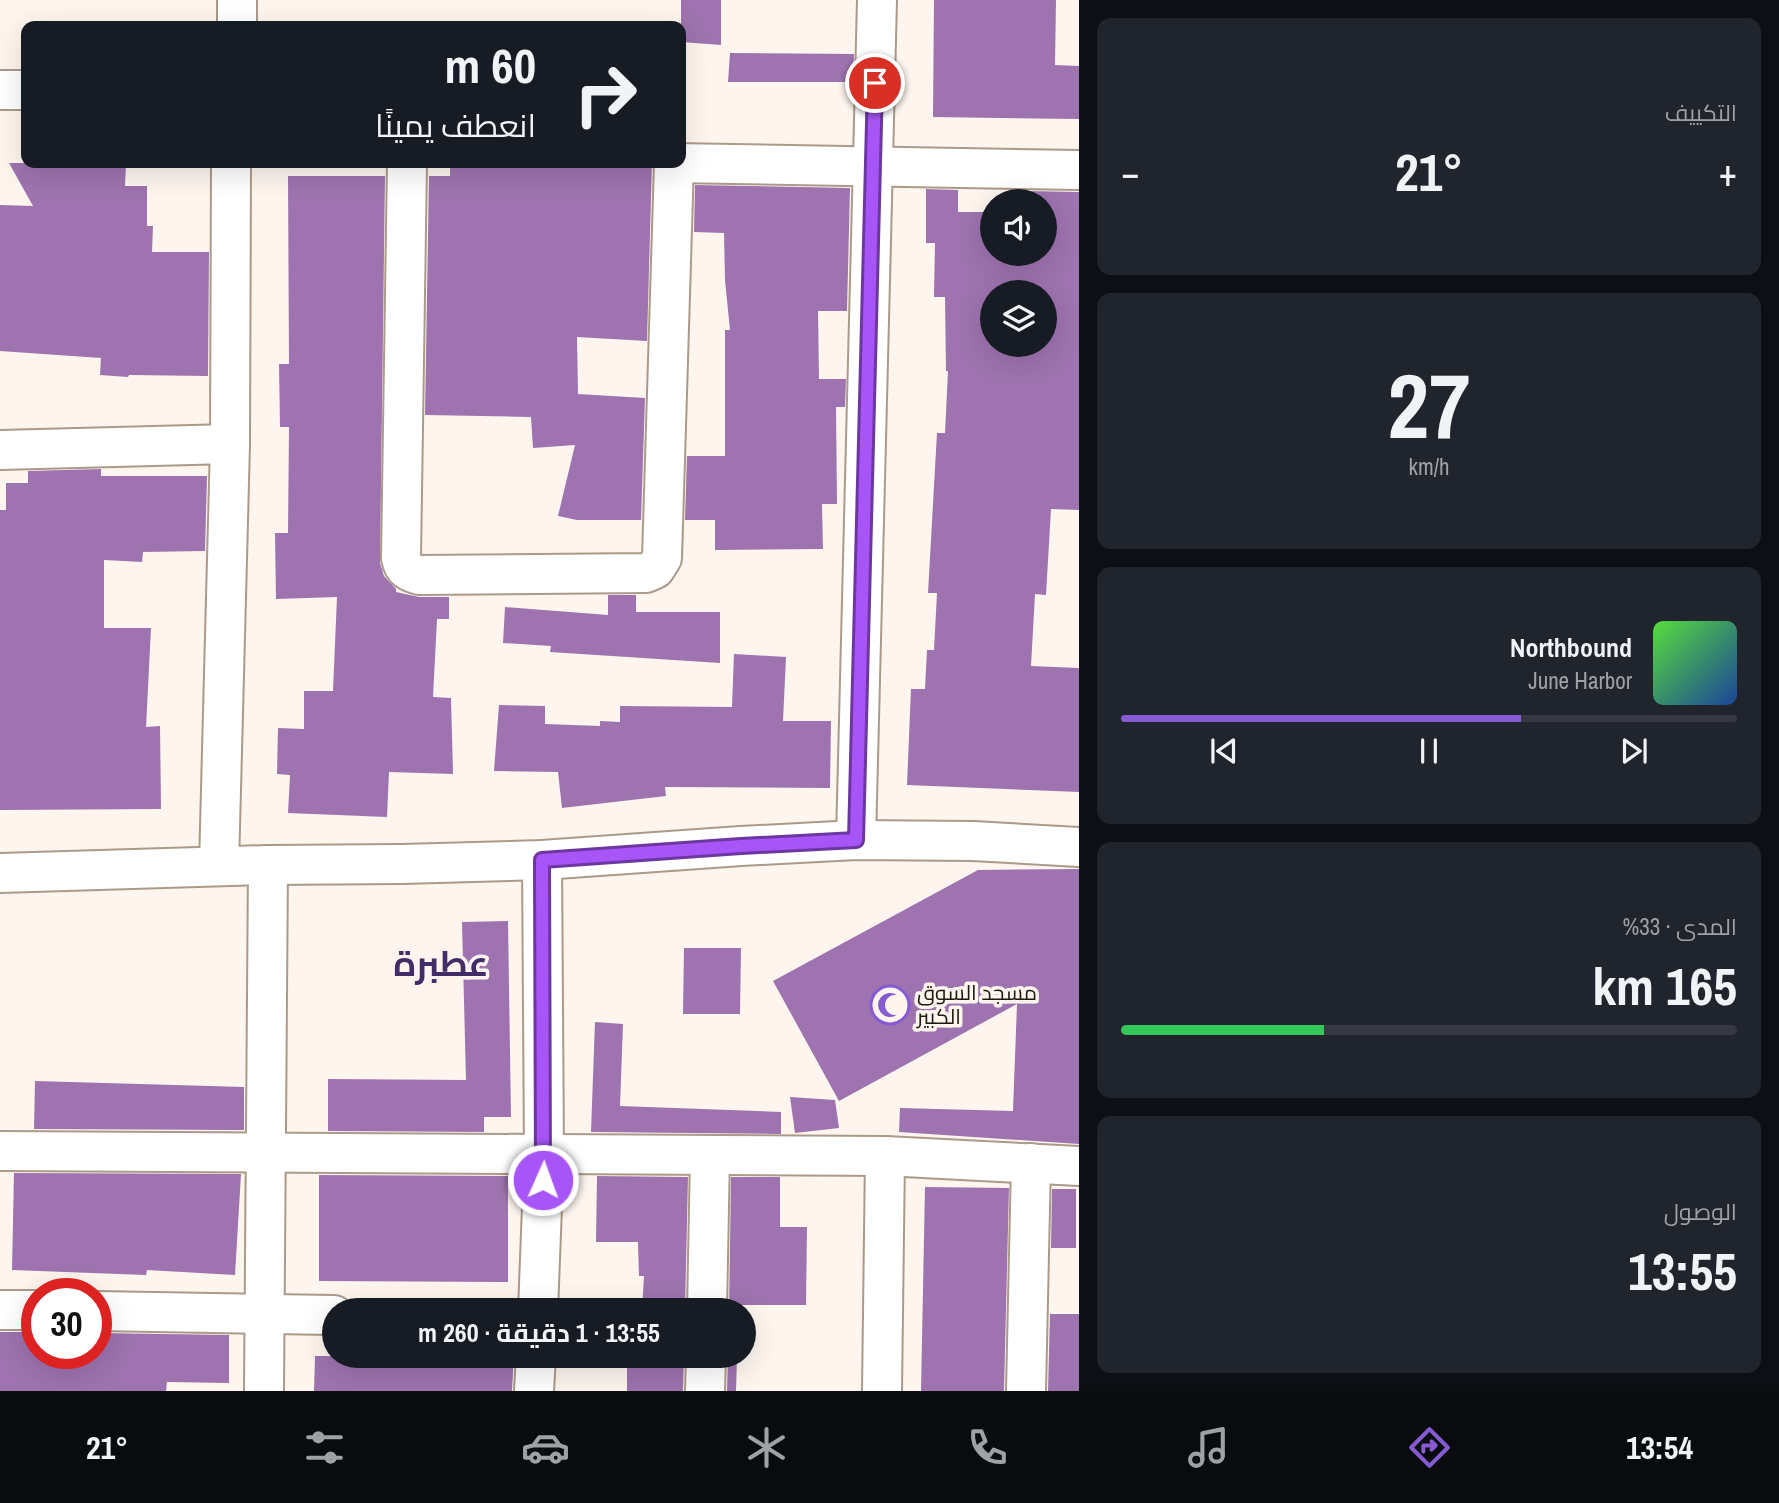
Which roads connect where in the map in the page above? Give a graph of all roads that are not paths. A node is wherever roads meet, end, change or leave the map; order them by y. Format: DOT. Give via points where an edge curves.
graph roads {
  1 [pos="237,0"];
  2 [pos="877,0"];
  3 [pos="237,21"];
  4 [pos="0,90"];
  5 [pos="21,90"];
  6 [pos="686,163"];
  7 [pos="872,166"];
  8 [pos="231,168"];
  9 [pos="407,168"];
  10 [pos="674,168"];
  11 [pos="1079,170"];
  12 [pos="230,444"];
  13 [pos="0,450"];
  14 [pos="856,840"];
  15 [pos="1079,847"];
  16 [pos="542,860"];
  17 [pos="268,864"];
  18 [pos="219,866"];
  19 [pos="0,873"];
  20 [pos="0,1150"];
  21 [pos="264,1152"];
  22 [pos="544,1154"];
  23 [pos="710,1155"];
  24 [pos="885,1156"];
  25 [pos="1031,1163"];
  26 [pos="1079,1166"];
  27 [pos="538,1298"];
  28 [pos="707,1298"];
  29 [pos="0,1310"];
  30 [pos="21,1310"];
  31 [pos="112,1311"];
  32 [pos="263,1313"];
  33 [pos="322,1315"];
  34 [pos="535,1368"];
  35 [pos="706,1368"];
  36 [pos="264,1391"];
  37 [pos="534,1391"];
  38 [pos="705,1391"];
  39 [pos="882,1391"];
  40 [pos="1026,1391"];
  1 -- 3 [label="street"];
  2 -- 7 [label="street"];
  4 -- 5 [label="street"];
  6 -- 7 [label="street"];
  7 -- 11 [label="street"];
  7 -- 14 [label="street"];
  8 -- 12 [label="street"];
  9 -- 10 [label="street" via="401,558 410,573 419,575 646,573 660,565"];
  12 -- 13 [label="street"];
  12 -- 18 [label="street"];
  14 -- 15 [label="street"];
  14 -- 16 [label="street"];
  16 -- 17 [label="street"];
  16 -- 22 [label="street"];
  17 -- 18 [label="street"];
  17 -- 21 [label="street"];
  18 -- 19 [label="street"];
  20 -- 21 [label="street"];
  21 -- 22 [label="street"];
  21 -- 32 [label="street"];
  22 -- 23 [label="street"];
  22 -- 27 [label="street"];
  23 -- 24 [label="street"];
  23 -- 28 [label="street"];
  24 -- 25 [label="street"];
  24 -- 39 [label="street"];
  25 -- 26 [label="street"];
  25 -- 40 [label="street"];
  29 -- 30 [label="street"];
  31 -- 32 [label="street"];
  32 -- 33 [label="street"];
  32 -- 36 [label="street"];
  34 -- 37 [label="street"];
  35 -- 38 [label="street"];
}
